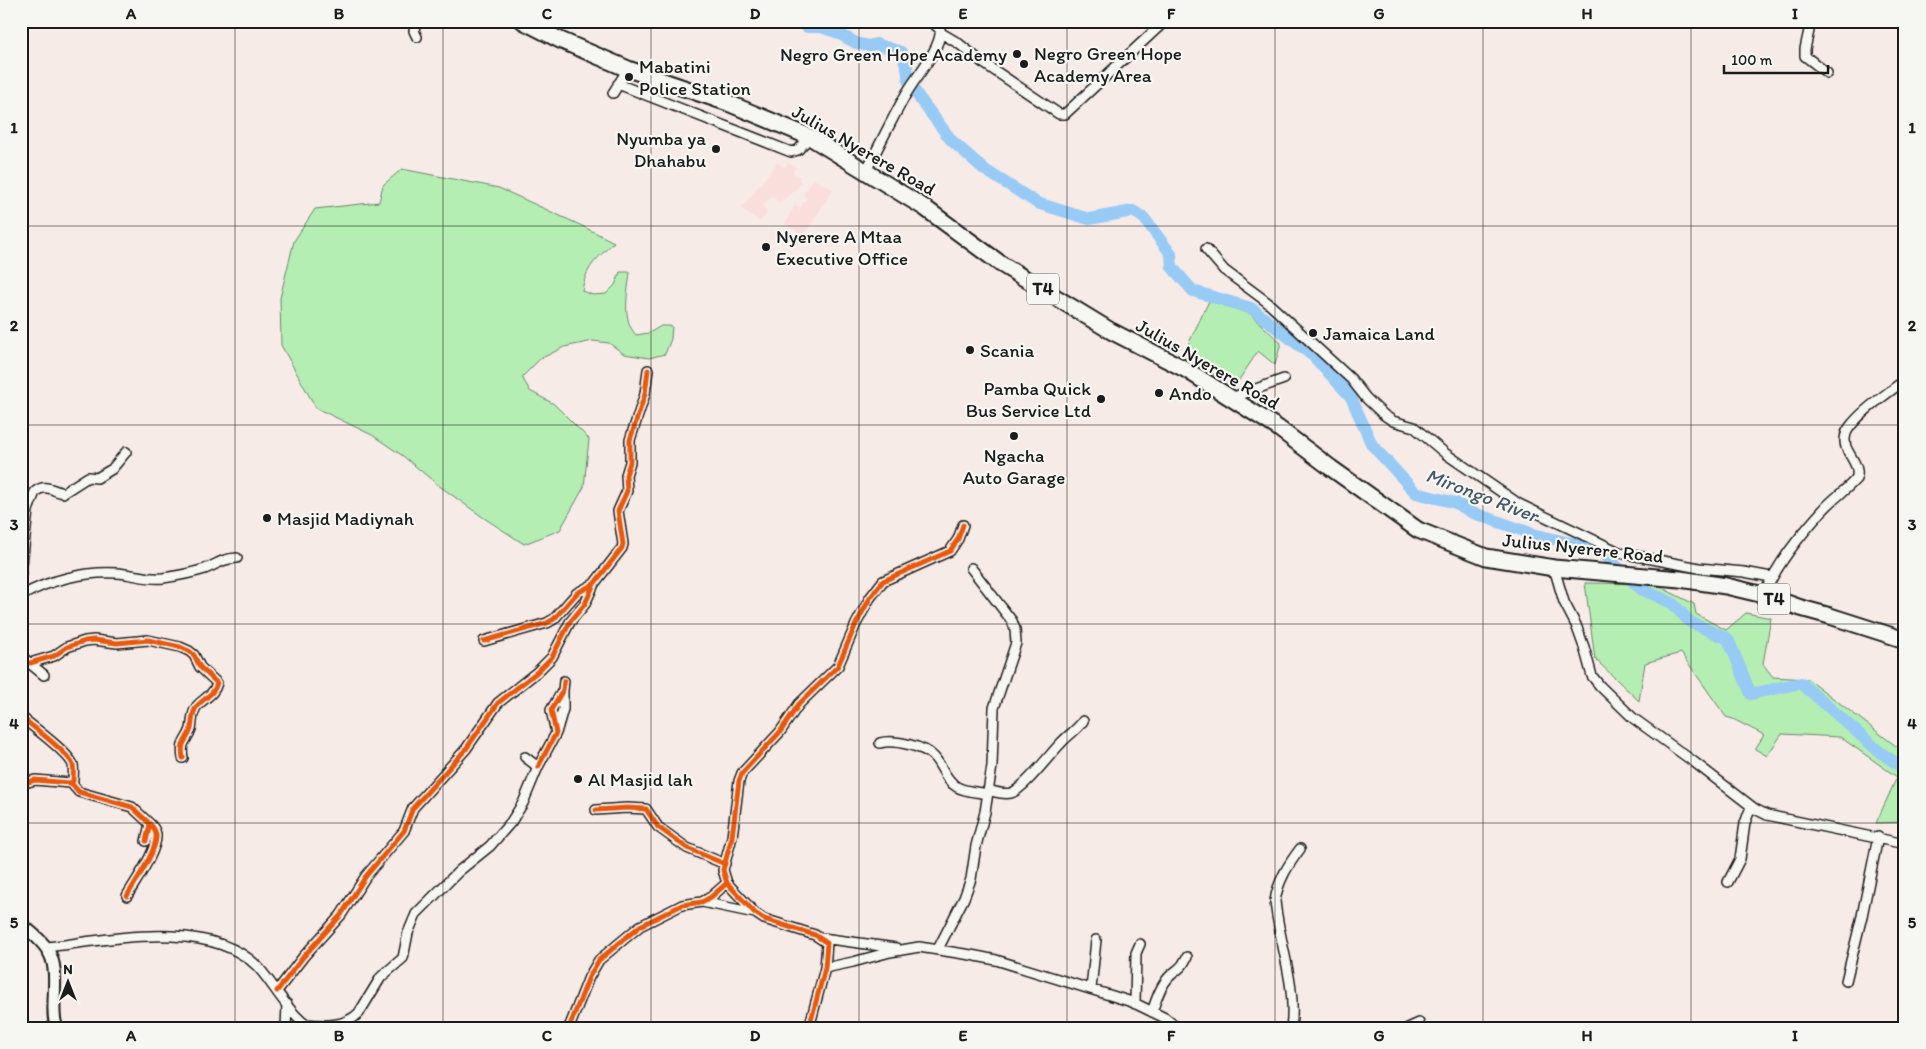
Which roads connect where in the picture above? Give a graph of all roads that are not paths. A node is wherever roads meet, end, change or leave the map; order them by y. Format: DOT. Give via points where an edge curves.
graph roads {
  1 [pos="416,21"];
  2 [pos="523,21"];
  3 [pos="930,21"];
  4 [pos="1165,21"];
  5 [pos="1811,21"];
  6 [pos="942,28"];
  7 [pos="417,37"];
  8 [pos="628,69"];
  9 [pos="1827,73"];
  10 [pos="810,137"];
  11 [pos="866,171"];
  12 [pos="1206,250"];
  13 [pos="648,370"];
  14 [pos="1284,378"];
  15 [pos="1905,380"];
  16 [pos="1231,398"];
  17 [pos="126,452"];
  18 [pos="963,525"];
  19 [pos="237,558"];
  20 [pos="971,568"];
  21 [pos="1554,568"];
  22 [pos="21,574"];
  23 [pos="1771,577"];
  24 [pos="594,584"];
  25 [pos="1764,595"];
  26 [pos="21,596"];
  27 [pos="1905,640"];
  28 [pos="484,641"];
  29 [pos="21,656"];
  30 [pos="30,663"];
  31 [pos="44,675"];
  32 [pos="564,686"];
  33 [pos="21,717"];
  34 [pos="1083,721"];
  35 [pos="880,743"];
  36 [pos="525,757"];
  37 [pos="183,758"];
  38 [pos="538,767"];
  39 [pos="71,783"];
  40 [pos="21,784"];
  41 [pos="988,792"];
  42 [pos="1751,807"];
  43 [pos="596,810"];
  44 [pos="150,824"];
  45 [pos="1878,837"];
  46 [pos="146,841"];
  47 [pos="1905,844"];
  48 [pos="1300,849"];
  49 [pos="725,864"];
  50 [pos="1728,882"];
  51 [pos="727,883"];
  52 [pos="127,896"];
  53 [pos="702,902"];
  54 [pos="756,913"];
  55 [pos="21,924"];
  56 [pos="822,938"];
  57 [pos="1096,940"];
  58 [pos="1140,944"];
  59 [pos="47,947"];
  60 [pos="904,949"];
  61 [pos="938,949"];
  62 [pos="1187,957"];
  63 [pos="825,968"];
  64 [pos="1846,981"];
  65 [pos="1091,990"];
  66 [pos="277,991"];
  67 [pos="287,1004"];
  68 [pos="1135,1004"];
  69 [pos="1152,1012"];
  70 [pos="1419,1023"];
  71 [pos="310,1026"];
  72 [pos="57,1028"];
  73 [pos="286,1028"];
  74 [pos="570,1028"];
  75 [pos="809,1028"];
  76 [pos="1178,1028"];
  77 [pos="1291,1028"];
  78 [pos="1408,1028"];
  1 -- 7 [label="street" via="414,31"];
  2 -- 8 [label="highway, Julius Nyerere Road / T4"];
  3 -- 6 [label="street"];
  4 -- 6 [label="street" via="1066,114 1041,102 982,62"];
  5 -- 9 [label="street" via="1805,56"];
  6 -- 11 [label="street" via="928,62 906,94"];
  8 -- 10 [label="highway, Julius Nyerere Road / T4" via="728,103"];
  8 -- 10 [label="street" via="615,89 791,152 798,150"];
  10 -- 11 [label="highway, Julius Nyerere Road / T4"];
  11 -- 16 [label="highway, Julius Nyerere Road / T4" via="925,208 1001,264 1111,331 1185,368"];
  12 -- 23 [label="street" via="1224,270 1267,302 1351,379 1384,415 1414,427 1446,454 1520,504 1621,554"];
  13 -- 24 [label="street" via="645,394 630,440 627,491 618,511 622,548"];
  14 -- 16 [label="street"];
  15 -- 23 [label="street" via="1848,429 1846,445 1856,468 1856,479 1825,508"];
  16 -- 21 [label="highway, Julius Nyerere Road / T4" via="1278,428 1418,530 1486,557"];
  17 -- 22 [label="street" via="112,469 97,478 88,477 63,493 44,487 35,492 28,510"];
  18 -- 49 [label="street" via="950,551 883,581 856,624 838,666 799,704 780,732 742,773"];
  19 -- 26 [label="street" via="223,559 206,568 162,578 119,573 77,577 48,583"];
  20 -- 41 [label="street" via="1012,621 1016,642 994,708"];
  21 -- 25 [label="highway, Julius Nyerere Road / T4" via="1640,574 1717,584"];
  21 -- 42 [label="street" via="1592,676 1600,686 1633,718"];
  23 -- 25 [label="street"];
  24 -- 28 [label="street" via="577,593 554,619"];
  24 -- 66 [label="street" via="552,657 498,703 479,733 414,808 404,831 366,876 341,915"];
  25 -- 27 [label="highway, Julius Nyerere Road / T4"];
  29 -- 30 [label="street"];
  30 -- 31 [label="street"];
  30 -- 37 [label="street" via="54,656 67,646 94,640 117,643 148,640 189,651 217,683 214,692 192,714 191,729 183,742"];
  32 -- 38 [label="street" via="563,709 556,733"];
  33 -- 39 [label="street" via="72,762"];
  34 -- 41 [label="street" via="1014,792"];
  35 -- 41 [label="street" via="916,746 934,757 958,788"];
  36 -- 38 [label="street"];
  38 -- 71 [label="street" via="524,803 511,822 490,846 459,871 416,914 403,958 381,977 360,1013 339,1024"];
  39 -- 40 [label="street" via="36,780"];
  39 -- 44 [label="street" via="79,792 132,807"];
  41 -- 61 [label="street" via="968,888"];
  42 -- 45 [label="street" via="1767,815"];
  42 -- 50 [label="street" via="1744,823 1740,859"];
  43 -- 49 [label="street" via="646,809 658,827 687,848"];
  44 -- 46 [label="street"];
  44 -- 52 [label="street" via="155,830 156,842"];
  45 -- 47 [label="street"];
  45 -- 64 [label="street"];
  48 -- 77 [label="street" via="1283,875 1275,901 1290,986"];
  49 -- 51 [label="street" via="723,870"];
  51 -- 53 [label="street"];
  51 -- 54 [label="street"];
  53 -- 54 [label="street"];
  53 -- 74 [label="street" via="682,905 640,926 599,960 589,977"];
  54 -- 56 [label="street" via="764,919"];
  55 -- 59 [label="main road"];
  56 -- 60 [label="street"];
  56 -- 63 [label="street" via="828,947"];
  57 -- 65 [label="street"];
  58 -- 68 [label="street" via="1136,953"];
  59 -- 66 [label="street" via="135,936 179,936 240,954 256,966"];
  59 -- 72 [label="main road" via="54,967"];
  60 -- 61 [label="street"];
  60 -- 63 [label="street"];
  61 -- 65 [label="street" via="996,960"];
  62 -- 69 [label="street" via="1181,968 1166,980"];
  63 -- 75 [label="street"];
  65 -- 68 [label="street"];
  66 -- 67 [label="street"];
  67 -- 71 [label="street"];
  67 -- 73 [label="street"];
  68 -- 69 [label="street"];
  69 -- 76 [label="street"];
  70 -- 78 [label="street"];
}
